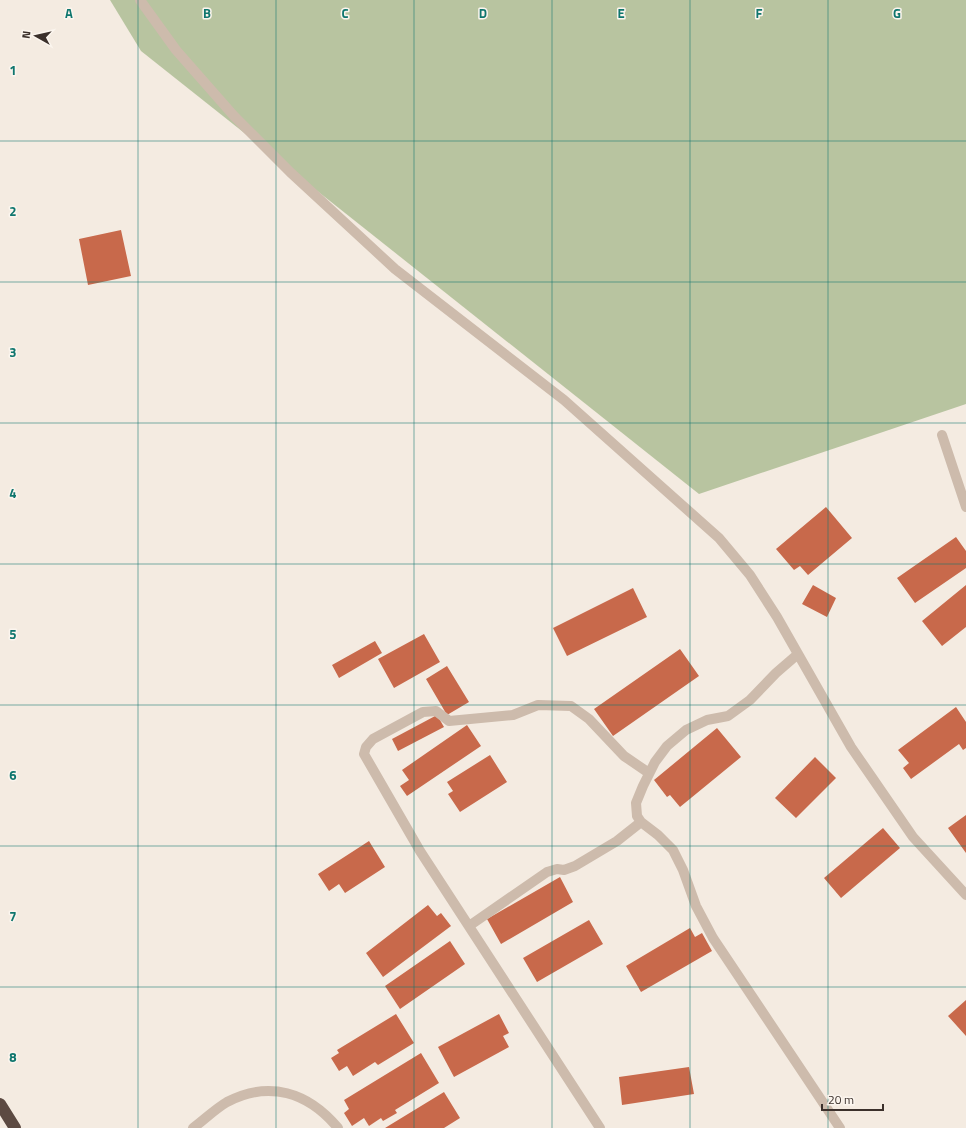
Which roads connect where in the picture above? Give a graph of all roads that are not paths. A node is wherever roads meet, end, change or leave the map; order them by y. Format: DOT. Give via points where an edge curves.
graph roads {
  1 [pos="140,0"];
  2 [pos="942,435"];
  3 [pos="966,507"];
  4 [pos="798,654"];
  5 [pos="649,773"];
  6 [pos="641,822"];
  7 [pos="966,895"];
  8 [pos="468,926"];
  9 [pos="0,1104"];
  10 [pos="15,1128"];
  11 [pos="193,1128"];
  12 [pos="338,1128"];
  13 [pos="600,1128"];
  14 [pos="840,1128"];
  1 -- 4 [label="street" via="176,50 234,116 395,269 564,400 719,538 750,575"];
  2 -- 3 [label="street"];
  4 -- 5 [label="street" via="750,700 728,716 707,720 686,730 667,746"];
  4 -- 7 [label="street" via="851,747 909,830"];
  5 -- 6 [label="street" via="636,803 637,816"];
  5 -- 8 [label="street" via="624,756 589,719 571,706 538,705 513,715 449,721 436,711 423,712 373,739 366,746 364,754"];
  6 -- 8 [label="street" via="617,841 575,866 547,872"];
  6 -- 14 [label="street" via="673,850 696,906 713,938"];
  8 -- 13 [label="street"];
  9 -- 10 [label="highway"];
  11 -- 12 [label="street" via="226,1103 246,1093 270,1090 286,1092 305,1100"];
}
